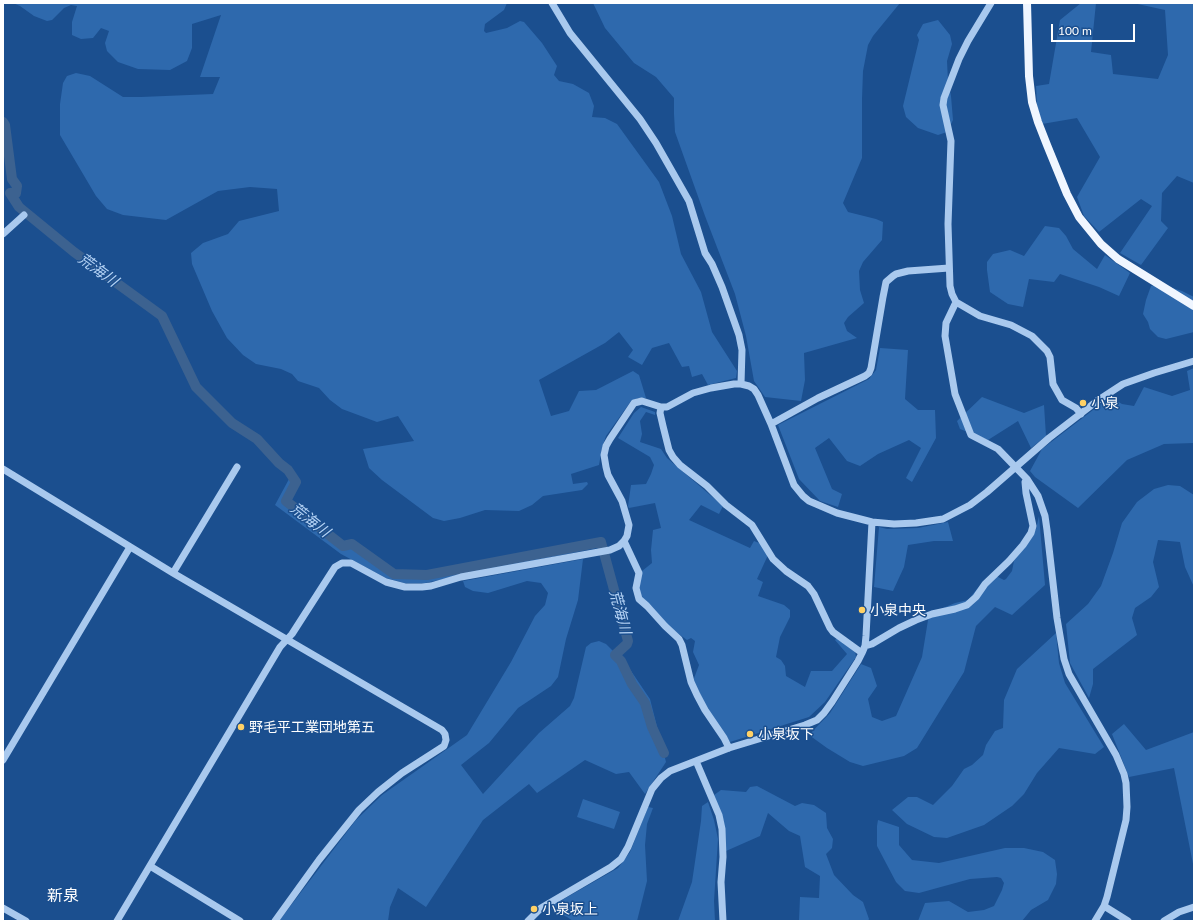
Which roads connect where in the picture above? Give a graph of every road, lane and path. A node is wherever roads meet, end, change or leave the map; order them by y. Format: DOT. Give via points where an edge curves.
graph roads {
  1 [pos="552,3"];
  2 [pos="991,3"];
  3 [pos="1026,3"];
  4 [pos="24,215"];
  5 [pos="3,234"];
  6 [pos="949,268"];
  7 [pos="956,302"];
  8 [pos="1194,306"];
  9 [pos="1194,361"];
  10 [pos="741,384"];
  11 [pos="662,407"];
  12 [pos="1080,414"];
  13 [pos="771,424"];
  14 [pos="237,467"];
  15 [pos="1016,467"];
  16 [pos="3,469"];
  17 [pos="1027,479"];
  18 [pos="872,522"];
  19 [pos="624,541"];
  20 [pos="130,547"];
  21 [pos="173,573"];
  22 [pos="286,639"];
  23 [pos="864,650"];
  24 [pos="729,748"];
  25 [pos="3,760"];
  26 [pos="696,761"];
  27 [pos="150,866"];
  28 [pos="1104,906"];
  29 [pos="1194,907"];
  30 [pos="3,908"];
  31 [pos="26,921"];
  32 [pos="118,921"];
  33 [pos="240,921"];
  34 [pos="275,921"];
  35 [pos="528,921"];
  36 [pos="723,921"];
  37 [pos="1095,921"];
  38 [pos="1128,921"];
  39 [pos="1164,921"];
  1 -- 10 [label="street" via="570,33 656,142 689,201 705,253 722,287 739,335 742,350"];
  2 -- 6 [label="street" via="965,47 944,98 943,106 951,141"];
  3 -- 8 [label="main road" via="1032,102 1067,194 1079,217 1101,244 1118,259"];
  4 -- 5 [label="street"];
  6 -- 7 [label="street" via="950,286"];
  6 -- 13 [label="street" via="896,274 886,282 869,372"];
  7 -- 12 [label="street" via="980,316 1012,325 1032,336 1050,357 1054,384 1062,400 1076,408"];
  7 -- 15 [label="street" via="946,323 945,336 955,394 971,435 998,450"];
  9 -- 12 [label="street" via="1123,384"];
  10 -- 11 [label="street" via="705,389"];
  10 -- 13 [label="street" via="754,389"];
  11 -- 19 [label="street" via="642,401 634,403 605,450 608,474 622,501 629,525 628,536"];
  11 -- 23 [label="street" via="660,413 673,457 752,525 773,559 808,586 833,632"];
  12 -- 15 [label="street"];
  13 -- 18 [label="street" via="794,485 803,496 837,513"];
  14 -- 21 [label="street"];
  15 -- 17 [label="street"];
  15 -- 18 [label="street" via="970,505 943,519 894,524"];
  16 -- 20 [label="street"];
  17 -- 23 [label="street" via="1025,482 1031,533 976,597 967,605 932,614 899,628"];
  17 -- 28 [label="street" via="1038,496 1045,516 1064,659 1069,674 1116,755 1126,783 1126,820"];
  18 -- 23 [label="street"];
  19 -- 22 [label="street" via="610,550 461,577 422,587 405,587 386,582 351,563 342,563 335,567 292,634"];
  19 -- 24 [label="street" via="638,573 638,599 679,639 691,682"];
  20 -- 21 [label="street"];
  20 -- 25 [label="street"];
  21 -- 22 [label="street"];
  22 -- 27 [label="street"];
  22 -- 34 [label="street" via="442,730 446,740 444,746 402,773 359,810"];
  23 -- 24 [label="street" via="832,702 816,720"];
  24 -- 26 [label="street"];
  26 -- 35 [label="street" via="670,771 660,778 652,789 621,859 541,908"];
  26 -- 36 [label="street" via="719,815 722,829"];
  27 -- 32 [label="street"];
  27 -- 33 [label="street"];
  28 -- 37 [label="street"];
  28 -- 38 [label="street"];
  29 -- 39 [label="street"];
  30 -- 31 [label="street"];
}
